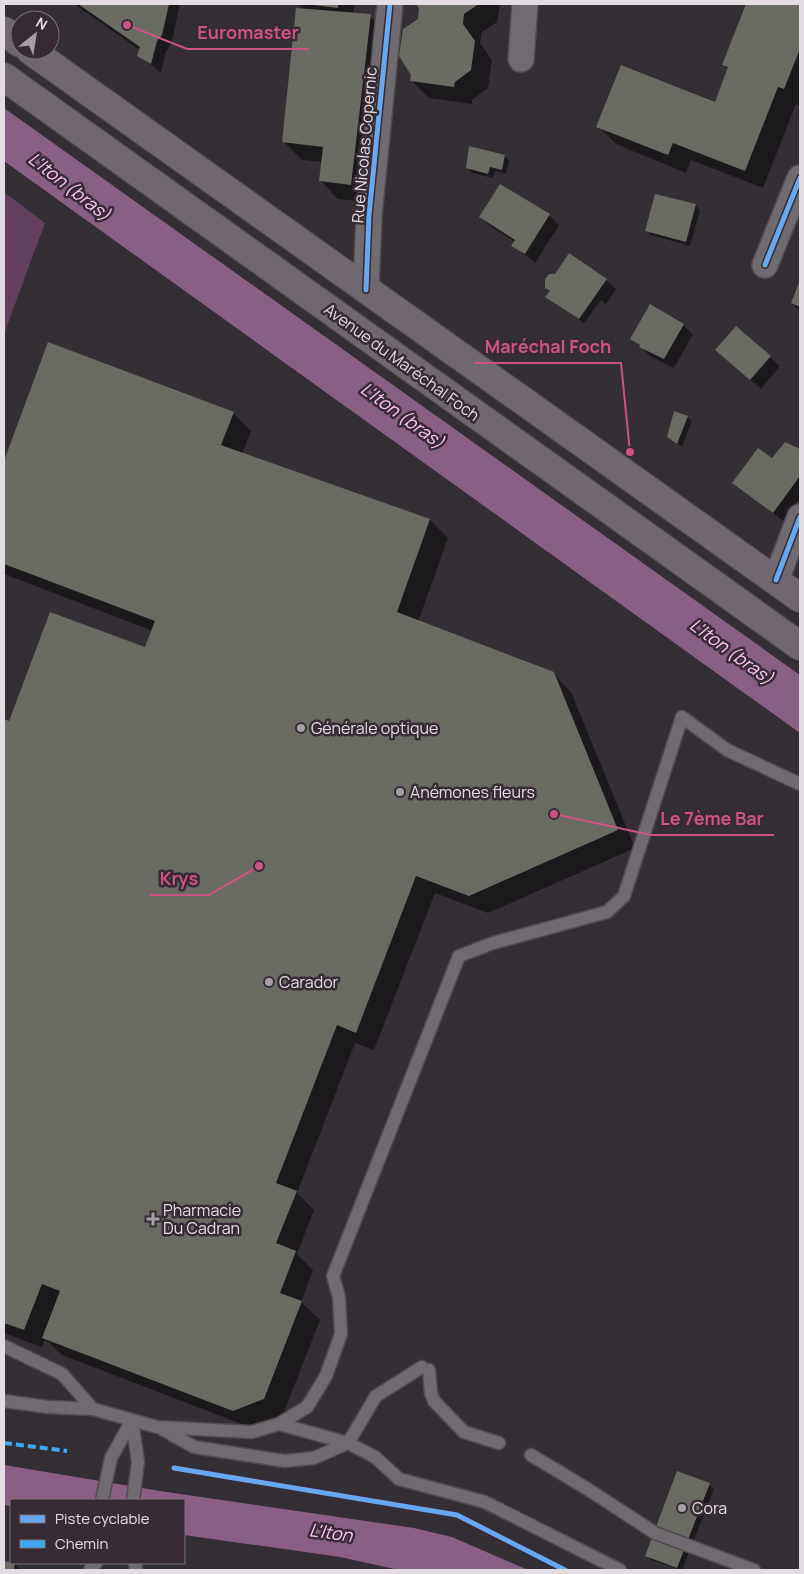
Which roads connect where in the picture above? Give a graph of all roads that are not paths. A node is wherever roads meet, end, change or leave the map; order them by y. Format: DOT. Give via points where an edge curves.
graph roads {
  1 [pos="390,4"];
  2 [pos="525,4"];
  3 [pos="521,59"];
  4 [pos="44,60"];
  5 [pos="4,77"];
  6 [pos="800,178"];
  7 [pos="765,265"];
  8 [pos="366,290"];
  9 [pos="800,517"];
  10 [pos="776,580"];
  11 [pos="800,598"];
  12 [pos="800,646"];
  13 [pos="800,784"];
  14 [pos="4,1346"];
  15 [pos="4,1401"];
  16 [pos="93,1409"];
  17 [pos="132,1420"];
  18 [pos="279,1424"];
  19 [pos="157,1427"];
  20 [pos="348,1443"];
  21 [pos="498,1443"];
  22 [pos="531,1456"];
  23 [pos="102,1499"];
  24 [pos="133,1499"];
  25 [pos="620,1570"];
  26 [pos="754,1570"];
  1 -- 8 [label="street, Rue Nicolas Copernic" via="369,215"];
  2 -- 3 [label="street"];
  4 -- 8 [label="main road"];
  5 -- 12 [label="main road, Avenue du Maréchal Foch"];
  6 -- 7 [label="street"];
  8 -- 10 [label="main road"];
  9 -- 10 [label="street"];
  10 -- 11 [label="main road"];
  13 -- 18 [label="lane" via="726,750 682,717 624,896 607,912 493,943 459,956 333,1276 339,1296 341,1334 326,1376 307,1407"];
  14 -- 16 [label="lane" via="62,1374"];
  15 -- 16 [label="lane"];
  16 -- 17 [label="lane"];
  17 -- 19 [label="lane"];
  17 -- 23 [label="lane" via="111,1458"];
  17 -- 24 [label="lane" via="138,1462"];
  18 -- 19 [label="lane" via="252,1432"];
  18 -- 20 [label="lane"];
  19 -- 20 [label="lane" via="194,1447 286,1462 314,1458"];
  20 -- 21 [label="lane" via="376,1396 425,1369 431,1393 464,1432"];
  20 -- 25 [label="lane" via="375,1457 399,1479 485,1502"];
  22 -- 26 [label="lane" via="654,1533"];
}
